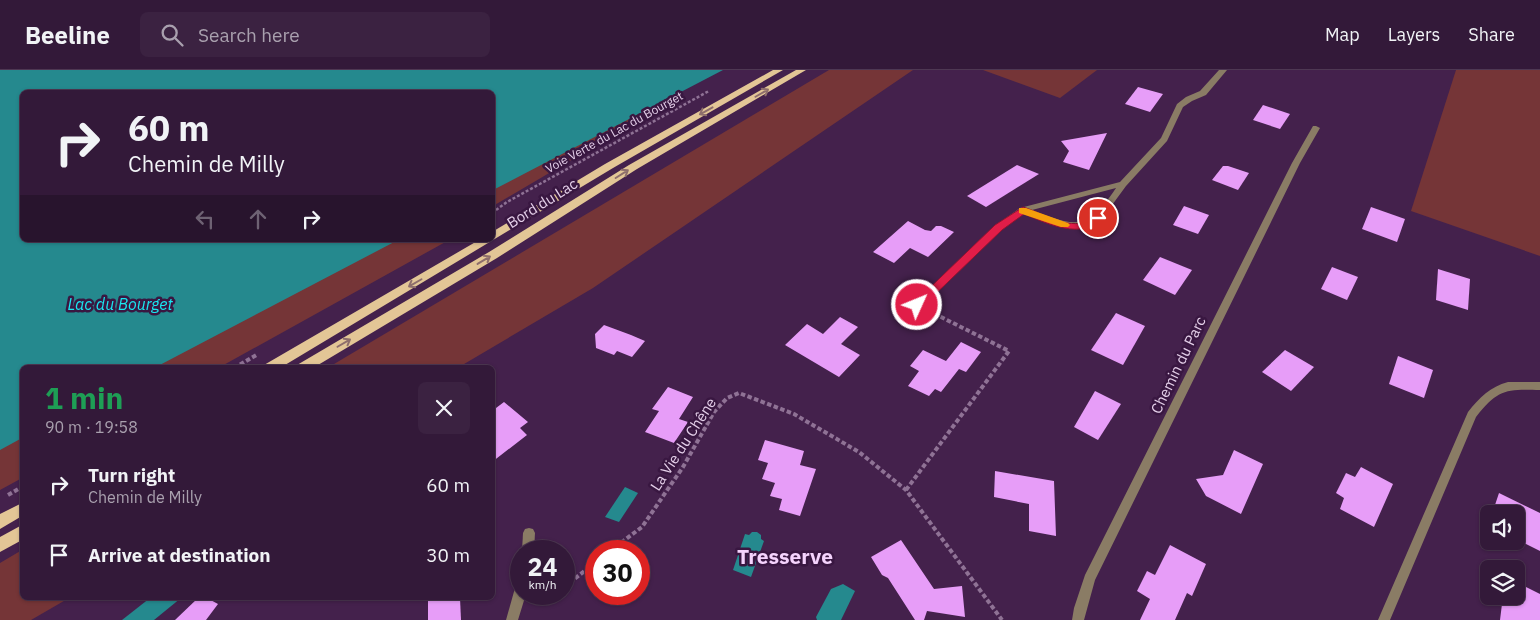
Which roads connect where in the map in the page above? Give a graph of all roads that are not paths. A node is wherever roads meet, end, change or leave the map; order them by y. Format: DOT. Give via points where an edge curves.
graph roads {
  1 [pos="779,70"];
  2 [pos="802,70"];
  3 [pos="1223,70"];
  4 [pos="1316,128"];
  5 [pos="1123,184"];
  6 [pos="1023,210"];
  7 [pos="495,235"];
  8 [pos="484,242"];
  9 [pos="917,305"];
  10 [pos="274,365"];
  11 [pos="307,365"];
  12 [pos="1540,386"];
  13 [pos="20,510"];
  14 [pos="0,522"];
  15 [pos="20,533"];
  16 [pos="530,533"];
  17 [pos="529,540"];
  18 [pos="0,545"];
  19 [pos="516,605"];
  20 [pos="512,620"];
  21 [pos="1078,620"];
  22 [pos="1384,620"];
  1 -- 7 [label="main road, Bord du Lac, one-way"];
  11 -- 2 [label="main road, Bord du Lac, one-way" via="494,255 634,167"];
  3 -- 5 [label="street" via="1203,93 1180,106 1164,139"];
  4 -- 21 [label="street, Chemin du Parc" via="1089,579"];
  5 -- 6 [label="street"];
  5 -- 6 [label="street" via="1098,218 1089,224 1056,224"];
  6 -- 9 [label="street" via="998,227"];
  8 -- 10 [label="main road, one-way"];
  12 -- 22 [label="street" via="1508,385 1494,390 1472,415"];
  13 -- 14 [label="main road"];
  15 -- 18 [label="main road"];
  16 -- 17 [label="street"];
  19 -- 20 [label="street"];
}
